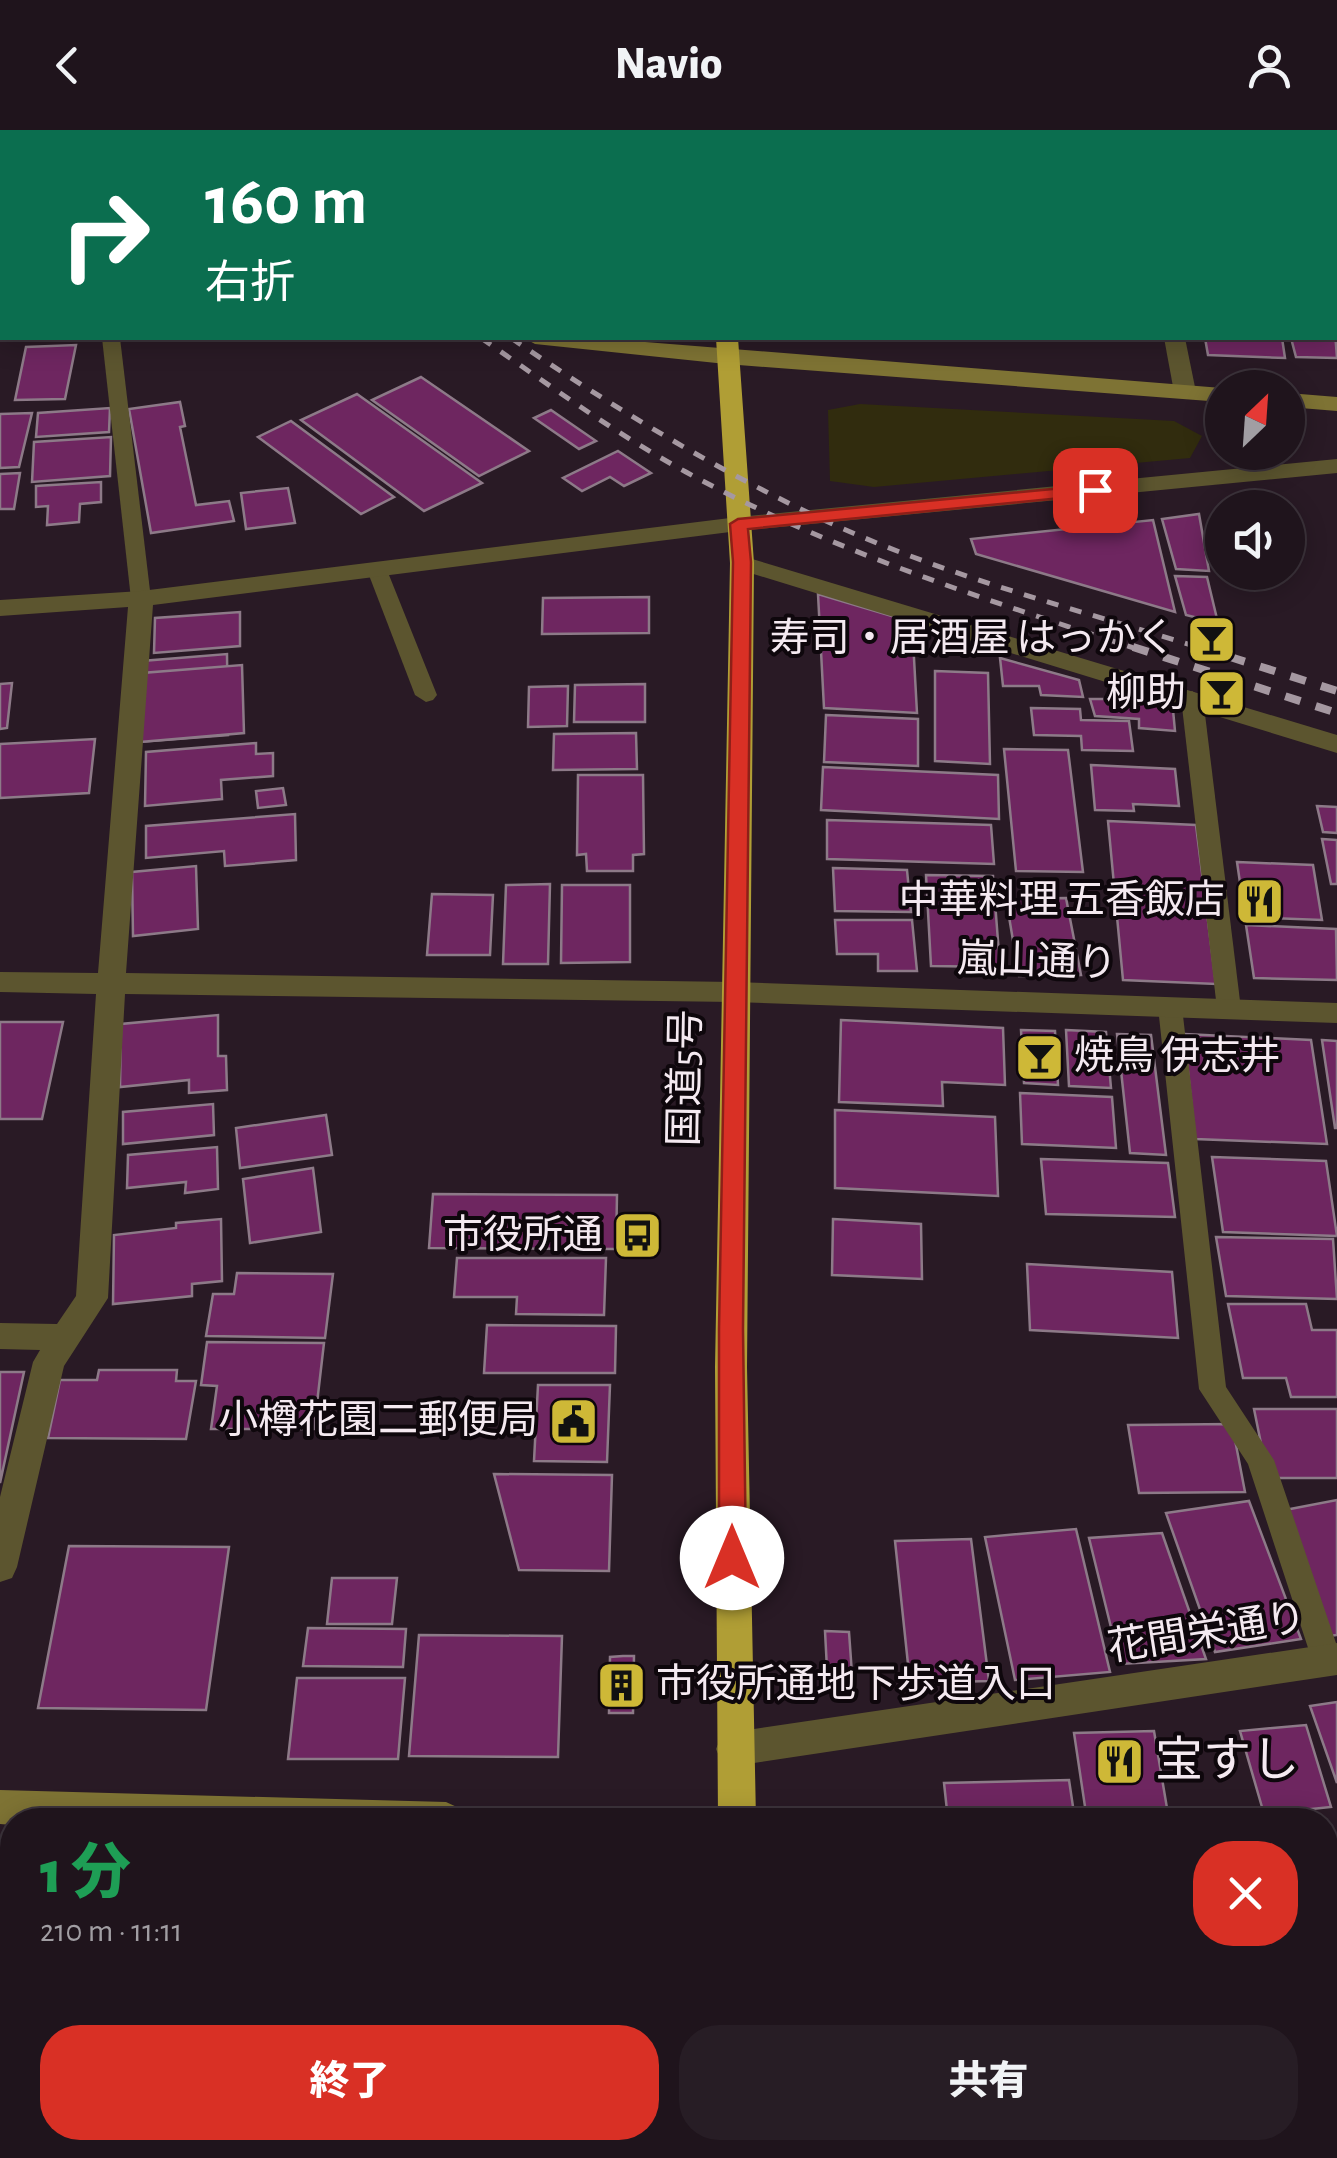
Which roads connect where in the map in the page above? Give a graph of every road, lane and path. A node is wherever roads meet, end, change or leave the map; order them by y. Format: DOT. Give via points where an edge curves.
graph roads {
  1 [pos="110,340"];
  2 [pos="577,340"];
  3 [pos="1174,340"];
  4 [pos="726,347"];
  5 [pos="1186,392"];
  6 [pos="1205,394"];
  7 [pos="1305,401"];
  8 [pos="1337,404"];
  9 [pos="1337,466"];
  10 [pos="738,524"];
  11 [pos="742,562"];
  12 [pos="377,570"];
  13 [pos="141,592"];
  14 [pos="0,608"];
  15 [pos="426,695"];
  16 [pos="1192,698"];
  17 [pos="1337,744"];
  18 [pos="0,982"];
  19 [pos="111,982"];
  20 [pos="734,992"];
  21 [pos="1170,1006"];
  22 [pos="1228,1009"];
  23 [pos="1337,1013"];
  24 [pos="0,1336"];
  25 [pos="64,1336"];
  26 [pos="0,1567"];
  27 [pos="1332,1659"];
  28 [pos="734,1749"];
  29 [pos="0,1807"];
  30 [pos="34,1808"];
  31 [pos="736,1808"];
  1 -- 13 [label="lane"];
  2 -- 4 [label="street"];
  3 -- 5 [label="street"];
  4 -- 5 [label="street"];
  4 -- 10 [label="highway, 国道5号"];
  5 -- 6 [label="street"];
  7 -- 8 [label="street"];
  9 -- 10 [label="street"];
  10 -- 11 [label="highway, 国道5号"];
  10 -- 12 [label="street"];
  11 -- 16 [label="street"];
  11 -- 20 [label="highway, 国道5号"];
  12 -- 13 [label="street"];
  12 -- 15 [label="lane"];
  13 -- 14 [label="street"];
  13 -- 19 [label="street"];
  16 -- 17 [label="street"];
  16 -- 22 [label="lane"];
  18 -- 19 [label="street, 嵐山通り"];
  19 -- 20 [label="street, 嵐山通り"];
  19 -- 25 [label="street" via="92,1298"];
  20 -- 21 [label="street, 嵐山通り"];
  20 -- 28 [label="highway, 国道5号"];
  21 -- 22 [label="street, 嵐山通り"];
  21 -- 27 [label="lane" via="1213,1389 1260,1460"];
  22 -- 23 [label="street, 嵐山通り"];
  24 -- 25 [label="street"];
  25 -- 26 [label="street" via="48,1362"];
  27 -- 28 [label="street, 花間栄通り"];
  28 -- 31 [label="highway, 国道5号"];
  29 -- 30 [label="street"];
}
